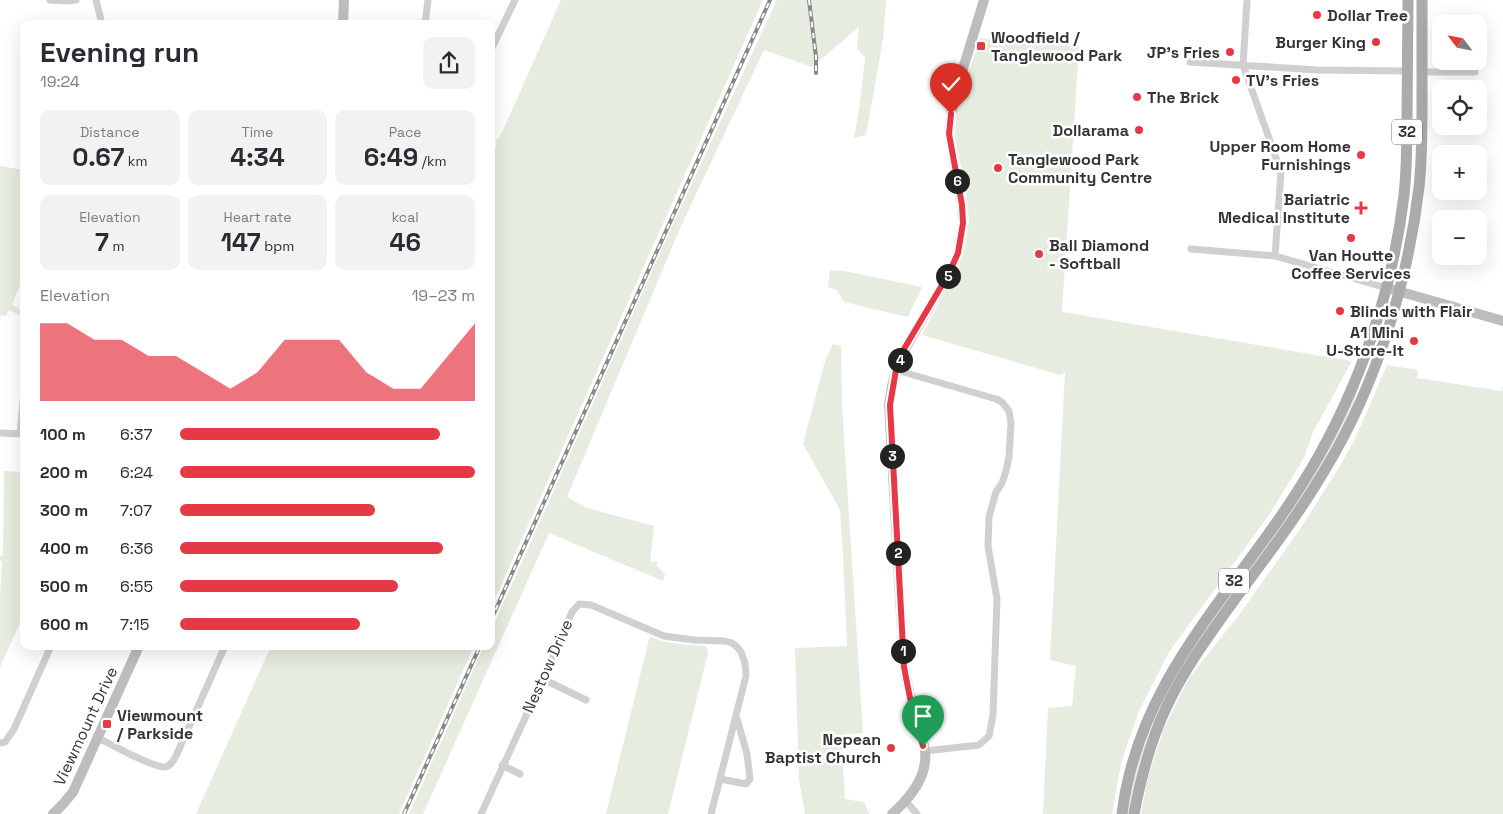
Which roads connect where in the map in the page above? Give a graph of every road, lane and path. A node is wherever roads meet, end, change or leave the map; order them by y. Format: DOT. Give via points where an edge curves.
graph roads {
  1 [pos="50,0"];
  2 [pos="76,0"];
  3 [pos="96,0"];
  4 [pos="344,0"];
  5 [pos="428,0"];
  6 [pos="514,0"];
  7 [pos="984,0"];
  8 [pos="1246,0"];
  9 [pos="1408,0"];
  10 [pos="1422,0"];
  11 [pos="101,20"];
  12 [pos="343,20"];
  13 [pos="426,20"];
  14 [pos="495,41"];
  15 [pos="1190,62"];
  16 [pos="1243,65"];
  17 [pos="1408,71"];
  18 [pos="1422,72"];
  19 [pos="1475,72"];
  20 [pos="1191,249"];
  21 [pos="1274,256"];
  22 [pos="1387,288"];
  23 [pos="1399,291"];
  24 [pos="1503,321"];
  25 [pos="896,370"];
  26 [pos="0,433"];
  27 [pos="20,434"];
  28 [pos="49,650"];
  29 [pos="137,650"];
  30 [pos="223,650"];
  31 [pos="543,679"];
  32 [pos="586,700"];
  33 [pos="736,718"];
  34 [pos="98,738"];
  35 [pos="0,743"];
  36 [pos="925,751"];
  37 [pos="502,765"];
  38 [pos="520,774"];
  39 [pos="720,779"];
  40 [pos="906,801"];
  41 [pos="53,814"];
  42 [pos="481,814"];
  43 [pos="712,814"];
  44 [pos="892,814"];
  45 [pos="917,814"];
  46 [pos="1122,814"];
  47 [pos="1134,814"];
  1 -- 2 [label="street"];
  3 -- 11 [label="street"];
  4 -- 12 [label="street"];
  5 -- 13 [label="street"];
  6 -- 14 [label="street"];
  7 -- 25 [label="street" via="951,114 949,134 963,223 958,253 944,283 904,349"];
  8 -- 16 [label="street"];
  9 -- 17 [label="main road, 32"];
  10 -- 18 [label="main road, 32"];
  15 -- 16 [label="street"];
  16 -- 17 [label="street"];
  16 -- 21 [label="street" via="1281,172"];
  17 -- 18 [label="main road"];
  17 -- 22 [label="main road, 32" via="1404,192"];
  18 -- 19 [label="street"];
  18 -- 23 [label="main road, 32" via="1419,186"];
  20 -- 21 [label="street"];
  21 -- 22 [label="street"];
  22 -- 23 [label="street"];
  22 -- 46 [label="main road, 32" via="1350,395 1311,470 1174,666 1141,737"];
  23 -- 24 [label="street"];
  23 -- 47 [label="main road, 32" via="1371,377 1328,465 1302,507 1211,632 1166,707 1141,778"];
  25 -- 36 [label="street" via="890,405 904,667"];
  25 -- 36 [label="street" via="996,399 1008,411 1011,423 1006,471 989,517 988,546 997,599 992,715 988,736 979,745"];
  26 -- 27 [label="street"];
  28 -- 35 [label="street" via="14,729 5,742"];
  29 -- 34 [label="street, Viewmount Drive"];
  30 -- 34 [label="street" via="170,766 153,764"];
  31 -- 32 [label="street"];
  31 -- 33 [label="street, Nestow Drive" via="575,607 591,605 664,636 725,641 738,647 746,676"];
  31 -- 37 [label="street, Nestow Drive"];
  33 -- 39 [label="street, Nestow Drive"];
  33 -- 39 [label="street" via="747,754 750,779 746,784"];
  34 -- 41 [label="street, Viewmount Drive" via="73,792"];
  36 -- 40 [label="street" via="922,776"];
  37 -- 38 [label="street"];
  37 -- 42 [label="street, Nestow Drive"];
  39 -- 43 [label="street, Nestow Drive"];
  40 -- 44 [label="street"];
  40 -- 45 [label="street"];
}
